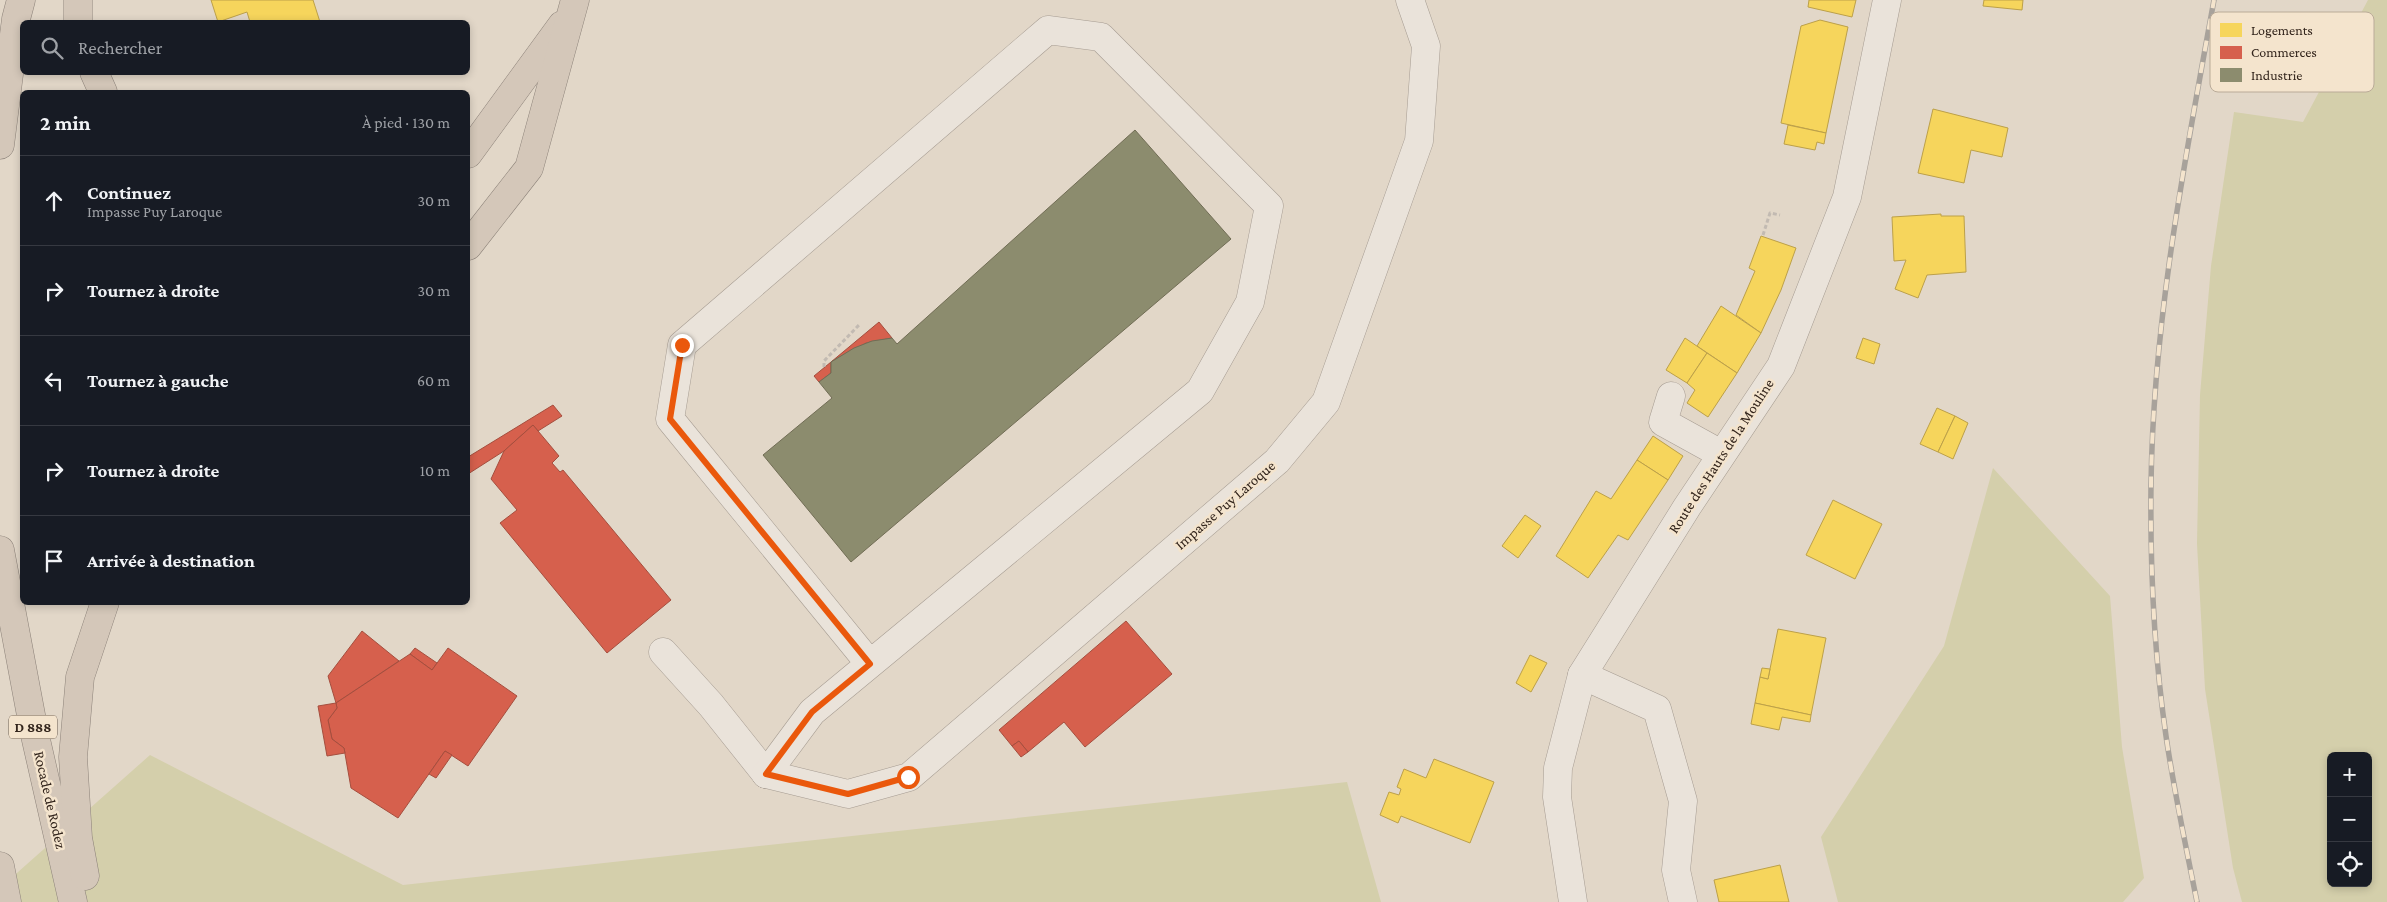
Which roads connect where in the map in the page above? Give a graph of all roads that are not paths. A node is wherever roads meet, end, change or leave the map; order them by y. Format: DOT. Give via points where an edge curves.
graph roads {
  1 [pos="21,0"];
  2 [pos="78,0"];
  3 [pos="1410,0"];
  4 [pos="1887,0"];
  5 [pos="574,6"];
  6 [pos="78,20"];
  7 [pos="95,75"];
  8 [pos="102,90"];
  9 [pos="0,145"];
  10 [pos="470,151"];
  11 [pos="470,243"];
  12 [pos="1671,396"];
  13 [pos="1721,454"];
  14 [pos="0,550"];
  15 [pos="103,605"];
  16 [pos="663,652"];
  17 [pos="870,664"];
  18 [pos="1582,675"];
  19 [pos="766,774"];
  20 [pos="0,866"];
  21 [pos="7,902"];
  22 [pos="73,902"];
  23 [pos="90,902"];
  24 [pos="1573,902"];
  25 [pos="1683,902"];
  1 -- 9 [label="highway"];
  2 -- 6 [label="highway"];
  3 -- 19 [label="street, Impasse Puy Laroque" via="1426,46 1419,141 1326,402 1277,461 908,777 848,794"];
  4 -- 13 [label="street, Route des Hauts de la Mouline" via="1847,197 1781,366"];
  5 -- 10 [label="highway"];
  5 -- 11 [label="highway" via="529,168"];
  7 -- 8 [label="highway"];
  12 -- 13 [label="street" via="1663,422"];
  13 -- 18 [label="street, Route des Hauts de la Mouline"];
  14 -- 22 [label="highway, Rocade de Rodez / D 888" via="34,730"];
  15 -- 23 [label="highway" via="80,677 73,757 78,838"];
  16 -- 19 [label="street" via="712,705"];
  17 -- 17 [label="street" via="1200,391 1250,302 1269,206 1102,37 1048,30 682,345 670,419"];
  17 -- 19 [label="street" via="812,712"];
  18 -- 24 [label="street, Route des Hauts de la Mouline" via="1558,768 1557,797"];
  18 -- 25 [label="street" via="1657,709 1683,801 1676,870"];
  20 -- 21 [label="highway"];
}
